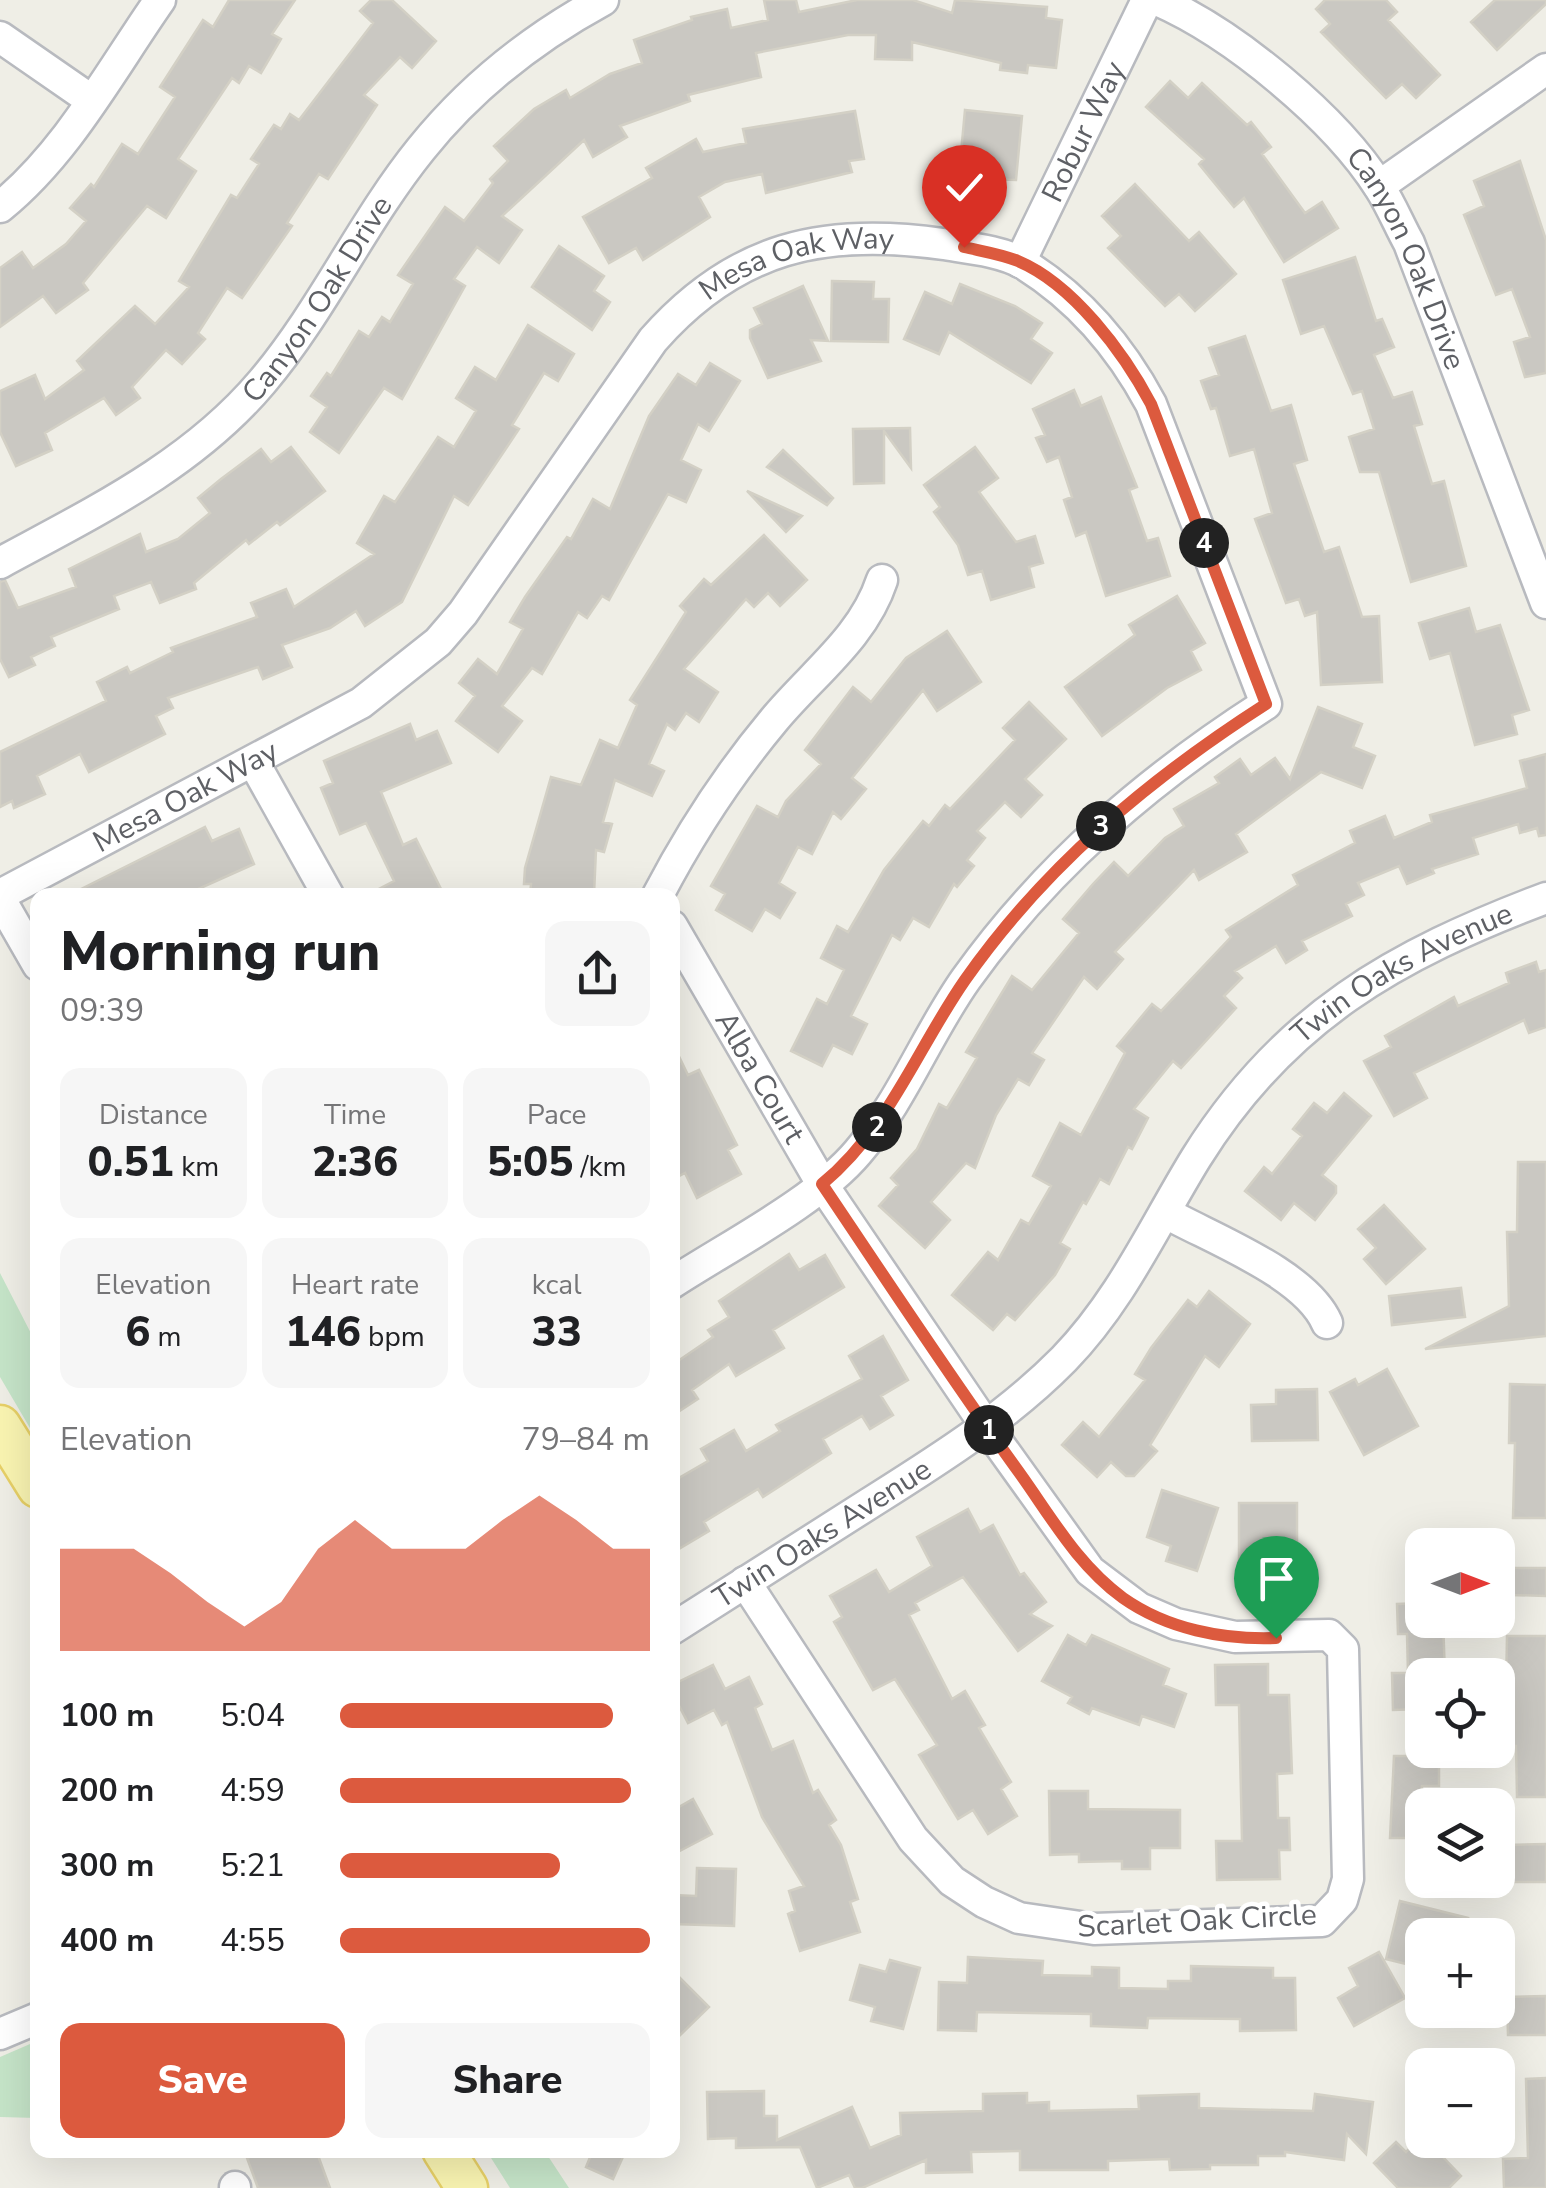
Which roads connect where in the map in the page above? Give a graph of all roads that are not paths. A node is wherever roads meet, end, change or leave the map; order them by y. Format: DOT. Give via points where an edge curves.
graph roads {
  1 [pos="160,0"];
  2 [pos="603,0"];
  3 [pos="1147,0"];
  4 [pos="1157,0"];
  5 [pos="0,37"];
  6 [pos="1546,69"];
  7 [pos="90,100"];
  8 [pos="1379,186"];
  9 [pos="0,207"];
  10 [pos="1020,262"];
  11 [pos="0,563"];
  12 [pos="882,580"];
  13 [pos="1546,603"];
  14 [pos="253,760"];
  15 [pos="324,888"];
  16 [pos="662,888"];
  17 [pos="0,897"];
  18 [pos="1546,898"];
  19 [pos="680,940"];
  20 [pos="30,951"];
  21 [pos="822,1184"];
  22 [pos="1166,1214"];
  23 [pos="680,1277"];
  24 [pos="1327,1323"];
  25 [pos="0,1426"];
  26 [pos="986,1426"];
  27 [pos="30,1474"];
  28 [pos="745,1582"];
  29 [pos="680,1623"];
  30 [pos="30,2021"];
  31 [pos="0,2034"];
  32 [pos="449,2158"];
  33 [pos="467,2188"];
  1 -- 7 [label="street"];
  2 -- 11 [label="street, Canyon Oak Drive" via="480,84 422,148 296,339 220,426 128,494"];
  3 -- 10 [label="street, Robur Way"];
  4 -- 8 [label="street, Canyon Oak Drive" via="1240,47 1322,120"];
  5 -- 7 [label="street"];
  6 -- 8 [label="street"];
  7 -- 9 [label="street" via="31,180"];
  8 -- 13 [label="street, Canyon Oak Drive" via="1409,243"];
  10 -- 14 [label="street, Mesa Oak Way" via="915,240 845,238 772,253 707,288 653,340 438,642 362,702"];
  10 -- 21 [label="street, Mesa Oak Way" via="1078,305 1132,367 1266,704 1153,781 1053,873 966,979 869,1137"];
  12 -- 16 [label="street" via="857,630 730,775"];
  14 -- 15 [label="street"];
  14 -- 17 [label="street, Mesa Oak Way"];
  17 -- 20 [label="street"];
  18 -- 22 [label="street, Twin Oaks Avenue" via="1402,960 1320,1017 1231,1108"];
  19 -- 21 [label="street, Alba Court"];
  21 -- 23 [label="street"];
  21 -- 26 [label="street, Alba Court"];
  22 -- 24 [label="street" via="1290,1281"];
  22 -- 26 [label="street, Twin Oaks Avenue" via="1133,1274 1082,1340"];
  25 -- 27 [label="main road"];
  26 -- 28 [label="street, Twin Oaks Avenue"];
  26 -- 28 [label="street, Scarlet Oak Circle" via="1076,1556 1139,1608 1215,1634 1329,1635 1343,1649 1348,1879 1333,1913 1322,1921 1094,1929 1019,1918 984,1902 952,1881 913,1840"];
  28 -- 29 [label="street, Twin Oaks Avenue"];
  30 -- 31 [label="street"];
  32 -- 33 [label="main road"];
}
